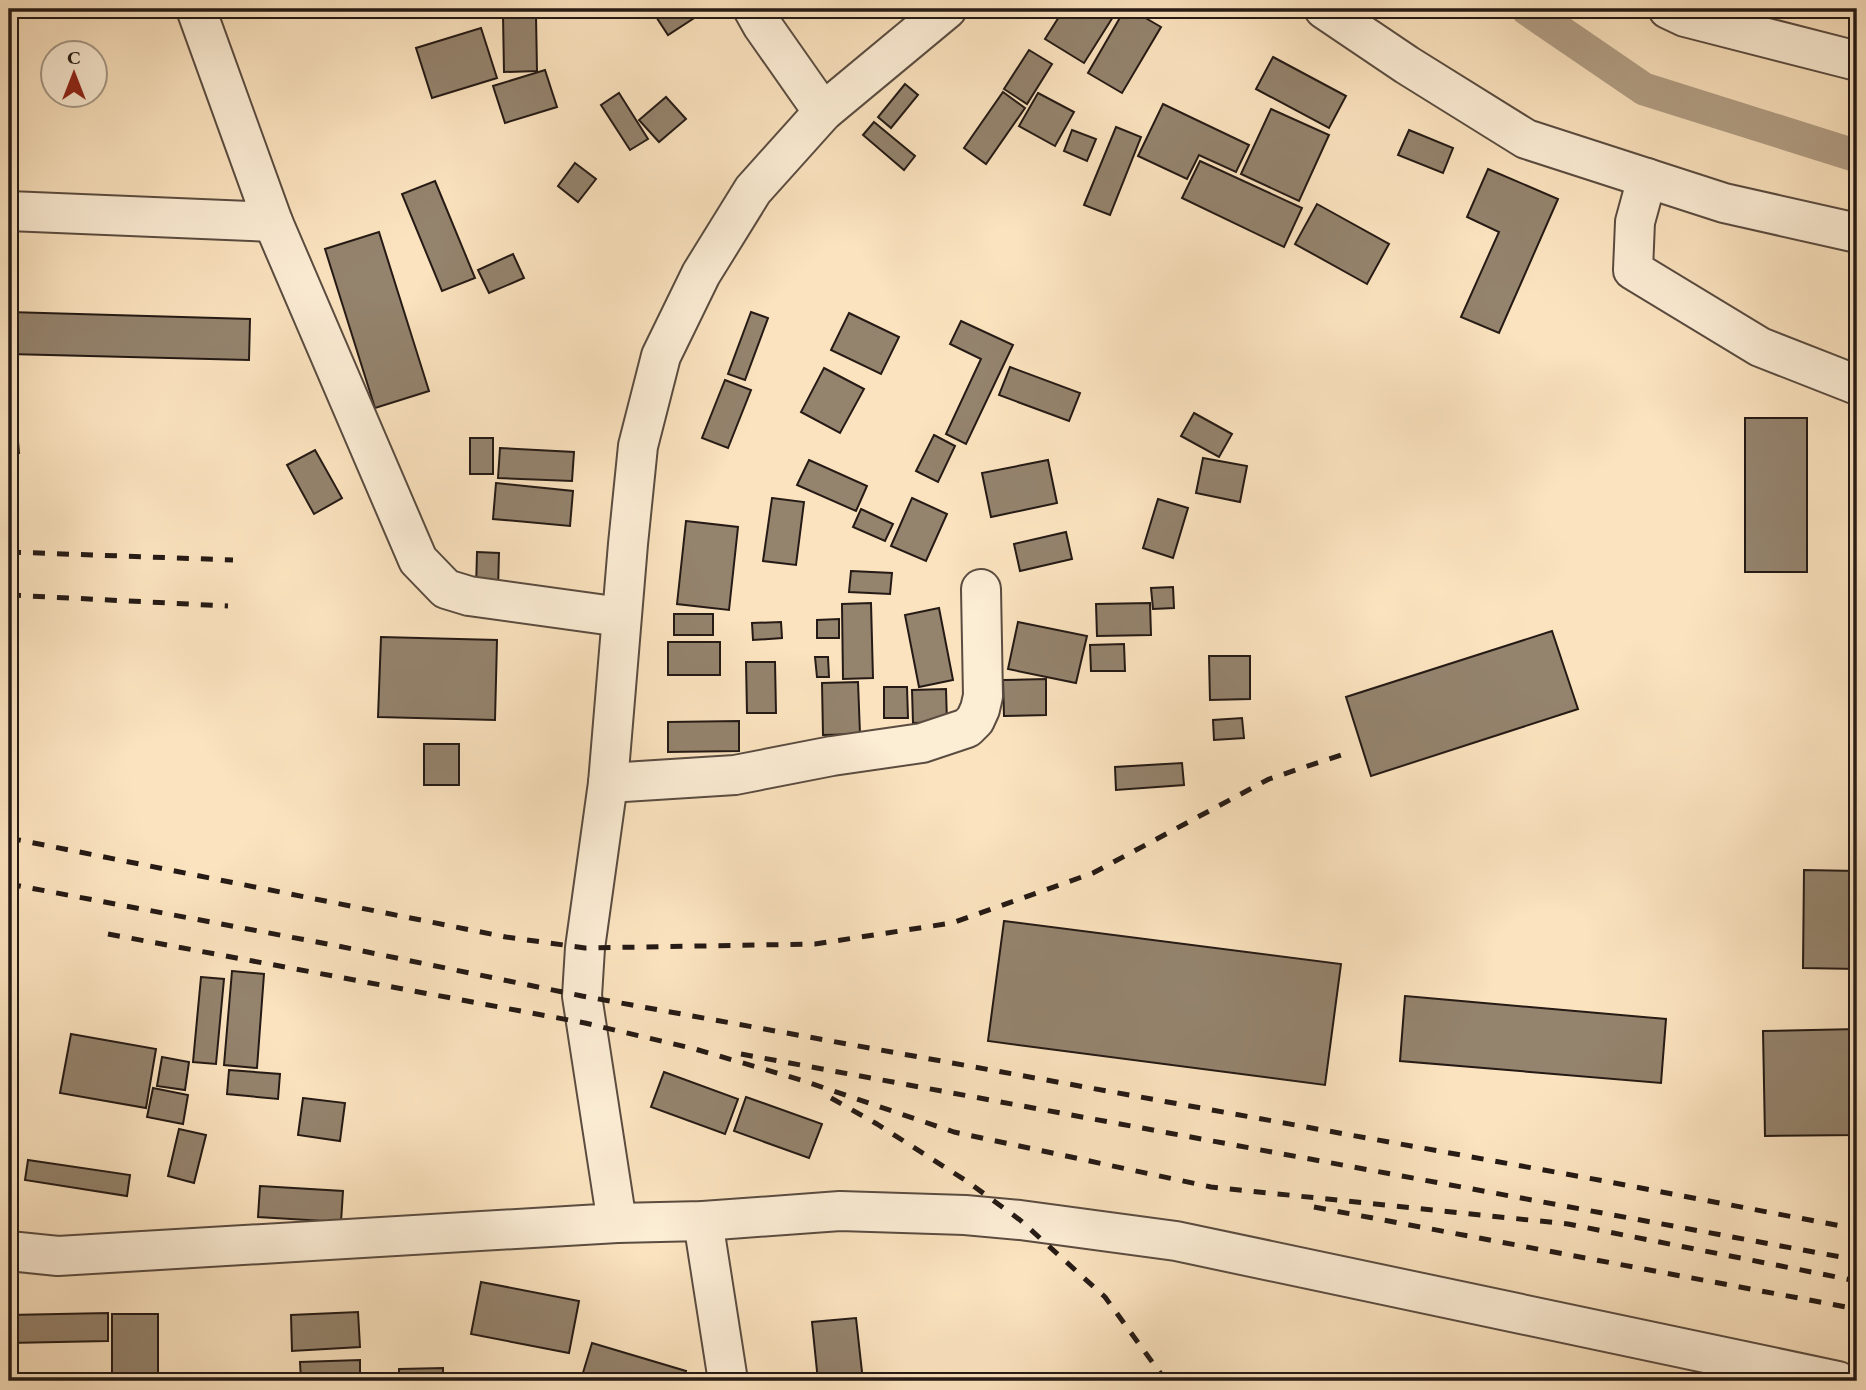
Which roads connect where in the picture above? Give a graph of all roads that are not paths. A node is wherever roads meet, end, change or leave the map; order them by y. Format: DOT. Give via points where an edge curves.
graph roads {
  1 [pos="196,9"];
  2 [pos="753,9"];
  3 [pos="947,9"];
  4 [pos="1324,9"];
  5 [pos="1668,9"];
  6 [pos="1857,61"];
  7 [pos="823,113"];
  8 [pos="1647,178"];
  9 [pos="9,211"];
  10 [pos="273,222"];
  11 [pos="1857,233"];
  12 [pos="1857,385"];
  13 [pos="981,589"];
  14 [pos="621,617"];
  15 [pos="608,783"];
  16 [pos="703,1221"];
  17 [pos="617,1223"];
  18 [pos="9,1251"];
  19 [pos="728,1381"];
  20 [pos="1838,1381"];
  1 -- 10 [label="street"];
  2 -- 7 [label="street"];
  3 -- 7 [label="street"];
  4 -- 8 [label="street" via="1526,139"];
  5 -- 6 [label="street"];
  7 -- 14 [label="street" via="753,190 701,274 661,355 638,446"];
  8 -- 11 [label="street" via="1724,203"];
  8 -- 12 [label="street" via="1635,222 1633,270 1760,348"];
  9 -- 10 [label="street"];
  10 -- 14 [label="street" via="418,559 446,589 469,596"];
  13 -- 15 [label="street" via="983,696 975,720 967,728 922,743 735,775"];
  14 -- 15 [label="street"];
  15 -- 17 [label="street" via="582,996"];
  16 -- 17 [label="street"];
  16 -- 19 [label="street"];
  16 -- 20 [label="street" via="840,1211 965,1216 1176,1241"];
  17 -- 18 [label="street" via="58,1256"];
}
